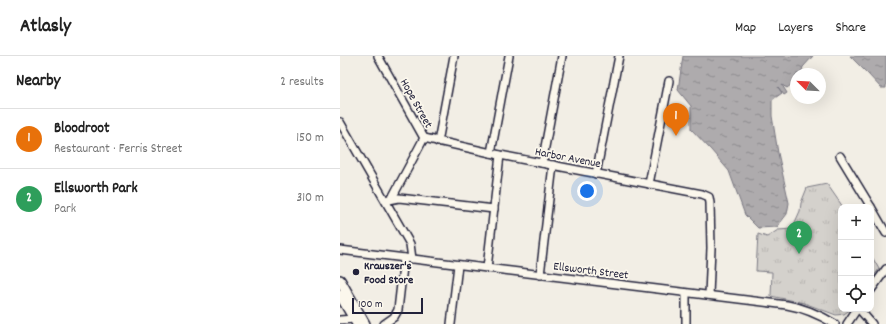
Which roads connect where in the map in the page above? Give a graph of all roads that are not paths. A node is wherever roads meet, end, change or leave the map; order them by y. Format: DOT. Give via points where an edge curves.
graph roads {
  1 [pos="378,56"];
  2 [pos="454,56"];
  3 [pos="509,56"];
  4 [pos="562,56"];
  5 [pos="619,56"];
  6 [pos="669,81"];
  7 [pos="340,122"];
  8 [pos="424,138"];
  9 [pos="438,142"];
  10 [pos="491,153"];
  11 [pos="500,155"];
  12 [pos="840,156"];
  13 [pos="542,163"];
  14 [pos="554,166"];
  15 [pos="596,174"];
  16 [pos="649,184"];
  17 [pos="386,201"];
  18 [pos="869,204"];
  19 [pos="494,209"];
  20 [pos="874,212"];
  21 [pos="886,232"];
  22 [pos="340,250"];
  23 [pos="408,259"];
  24 [pos="458,265"];
  25 [pos="487,268"];
  26 [pos="886,269"];
  27 [pos="540,275"];
  28 [pos="340,280"];
  29 [pos="874,286"];
  30 [pos="686,293"];
  31 [pos="340,295"];
  32 [pos="709,295"];
  33 [pos="856,312"];
  34 [pos="861,312"];
  35 [pos="340,320"];
  36 [pos="357,320"];
  37 [pos="365,324"];
  38 [pos="384,324"];
  39 [pos="451,324"];
  40 [pos="686,324"];
  41 [pos="835,324"];
  42 [pos="846,324"];
  43 [pos="872,324"];
  1 -- 8 [label="street, Hope Street"];
  2 -- 9 [label="street"];
  3 -- 10 [label="street"];
  4 -- 13 [label="street"];
  5 -- 15 [label="street"];
  6 -- 16 [label="street"];
  7 -- 17 [label="street"];
  8 -- 9 [label="street, Harbor Avenue"];
  8 -- 17 [label="street, Hope Street" via="393,196"];
  9 -- 10 [label="street, Harbor Avenue"];
  10 -- 11 [label="street, Harbor Avenue"];
  11 -- 13 [label="street, Harbor Avenue"];
  11 -- 19 [label="street"];
  12 -- 18 [label="street"];
  13 -- 14 [label="street, Harbor Avenue"];
  14 -- 15 [label="street, Harbor Avenue"];
  14 -- 27 [label="street"];
  15 -- 16 [label="street, Harbor Avenue"];
  16 -- 32 [label="street, Harbor Avenue" via="709,197"];
  17 -- 19 [label="street" via="399,198"];
  17 -- 23 [label="street" via="410,244"];
  19 -- 25 [label="street"];
  20 -- 21 [label="street"];
  22 -- 23 [label="street, Ellsworth Street"];
  23 -- 24 [label="street, Ellsworth Street"];
  23 -- 38 [label="street" via="398,310 396,315"];
  24 -- 25 [label="street, Ellsworth Street"];
  24 -- 39 [label="street"];
  25 -- 27 [label="street, Ellsworth Street"];
  26 -- 29 [label="street"];
  27 -- 30 [label="street, Ellsworth Street"];
  28 -- 36 [label="main road"];
  30 -- 32 [label="street, Ellsworth Street"];
  30 -- 40 [label="street"];
  31 -- 36 [label="main road"];
  32 -- 41 [label="street, Ellsworth Street" via="797,307"];
  33 -- 42 [label="street"];
  34 -- 43 [label="street"];
  35 -- 36 [label="street"];
  36 -- 37 [label="main road"];
}
